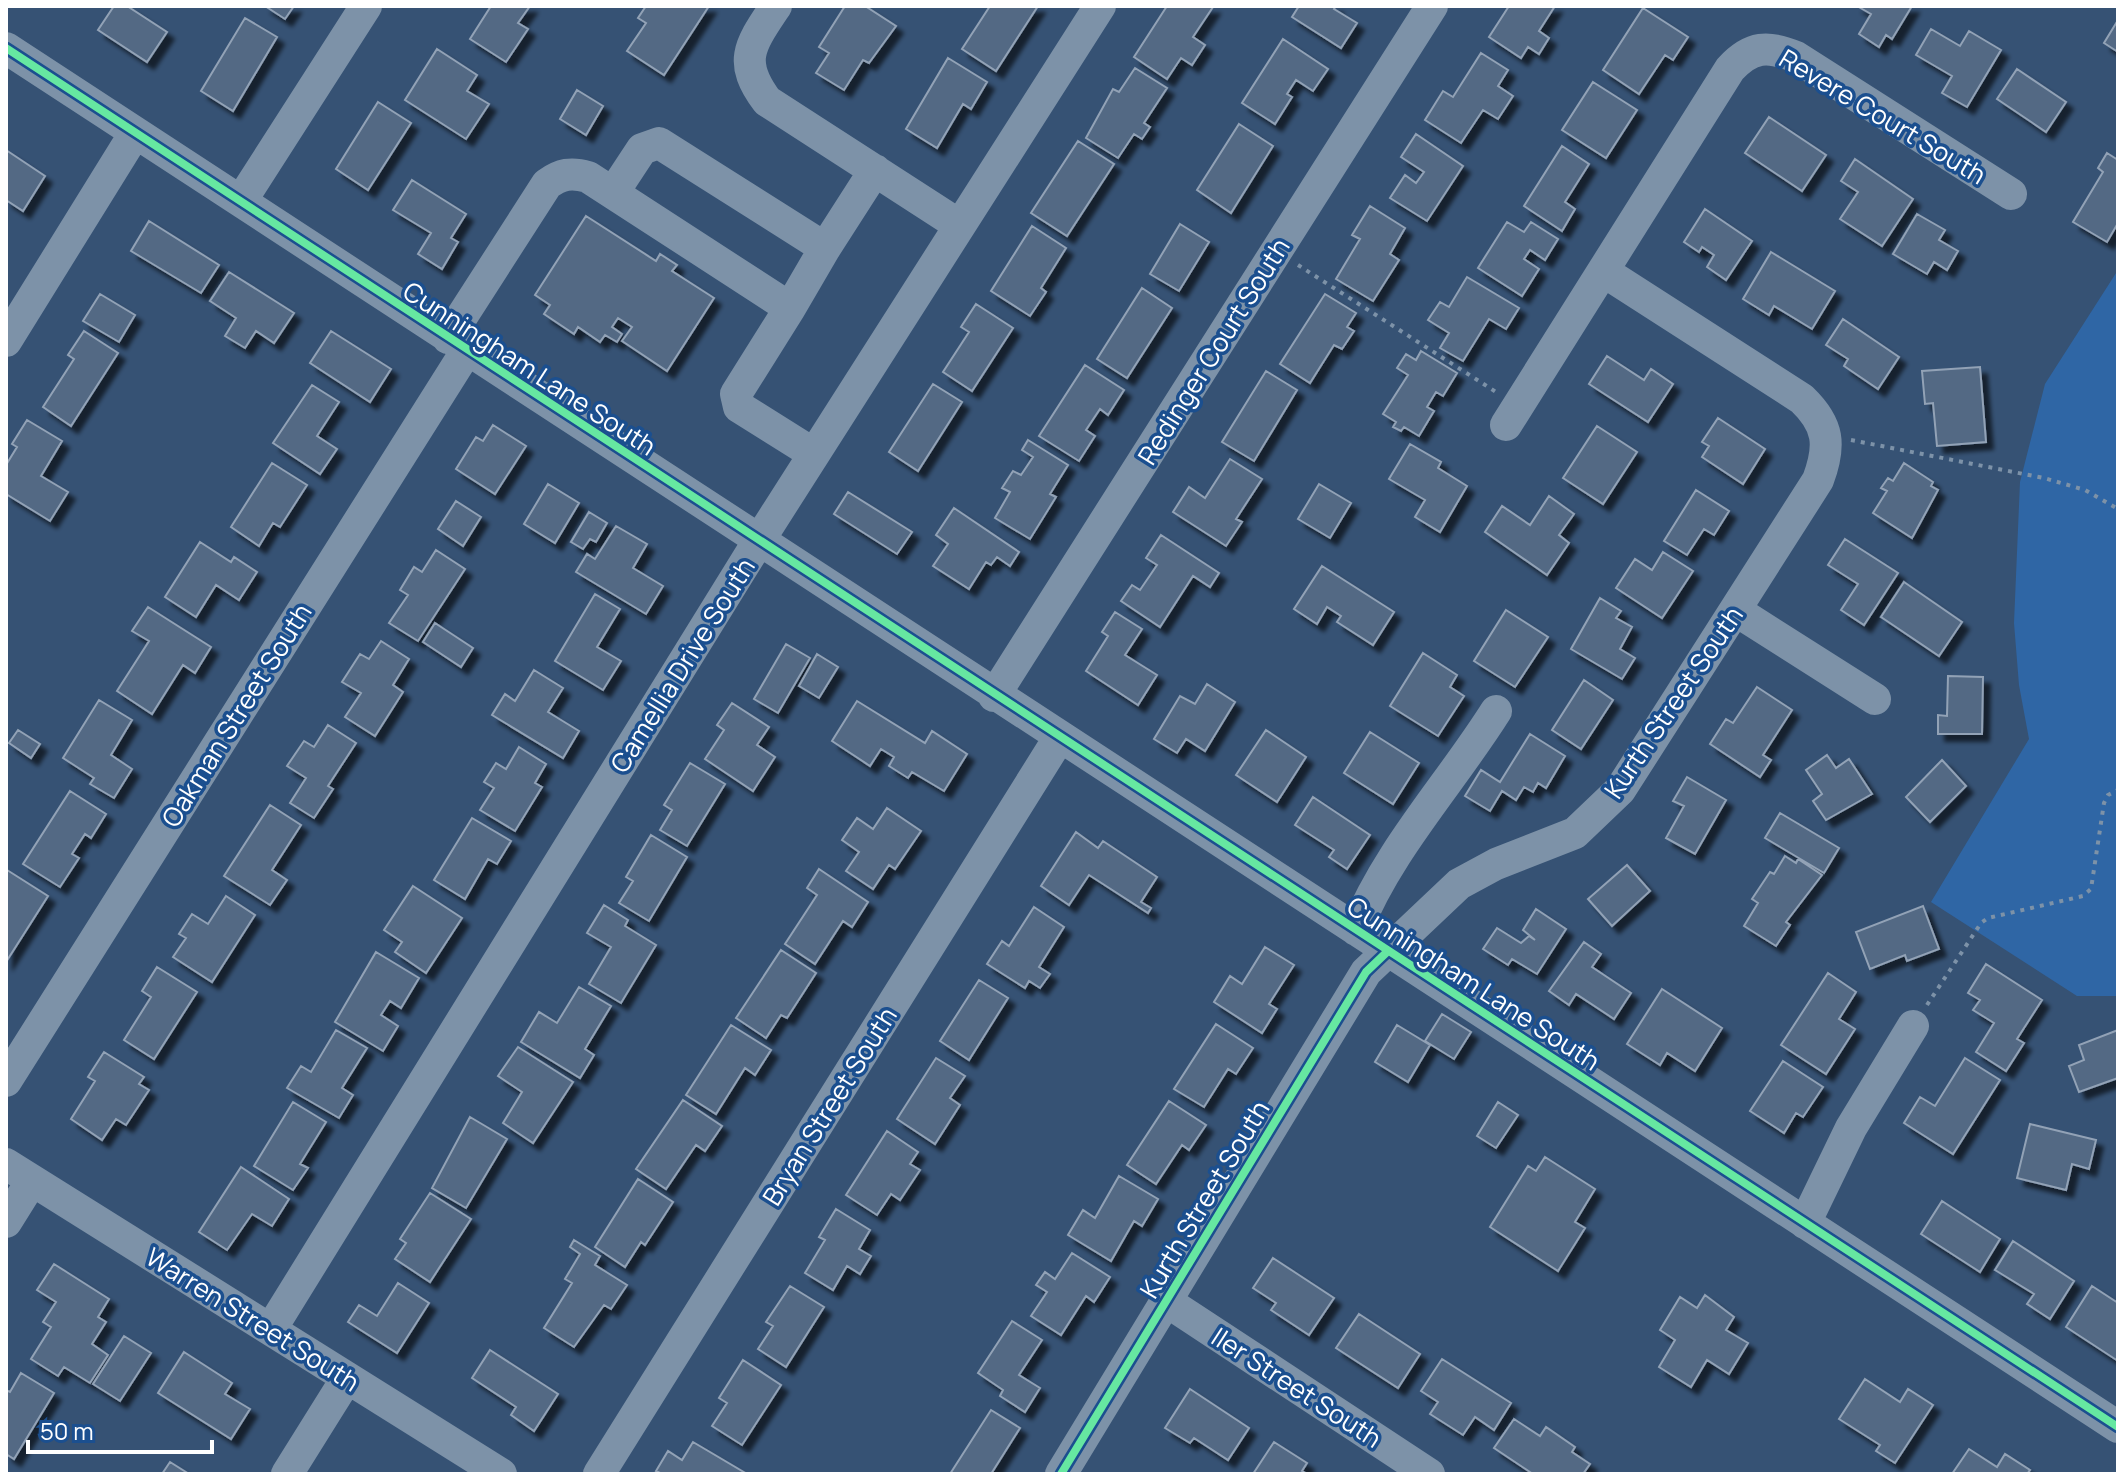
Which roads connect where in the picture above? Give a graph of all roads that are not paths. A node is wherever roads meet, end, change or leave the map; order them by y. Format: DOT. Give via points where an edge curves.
graph roads {
  1 [pos="366,6"];
  2 [pos="776,6"];
  3 [pos="1100,6"];
  4 [pos="1432,6"];
  5 [pos="6,48"];
  6 [pos="135,133"];
  7 [pos="875,170"];
  8 [pos="613,193"];
  9 [pos="2011,194"];
  10 [pos="241,201"];
  11 [pos="959,225"];
  12 [pos="825,248"];
  13 [pos="1603,271"];
  14 [pos="790,308"];
  15 [pos="6,341"];
  16 [pos="457,344"];
  17 [pos="1512,416"];
  18 [pos="814,454"];
  19 [pos="758,542"];
  20 [pos="1735,610"];
  21 [pos="994,696"];
  22 [pos="1875,699"];
  23 [pos="1496,711"];
  24 [pos="1059,738"];
  25 [pos="1356,930"];
  26 [pos="1388,951"];
  27 [pos="1913,1026"];
  28 [pos="6,1081"];
  29 [pos="18,1173"];
  30 [pos="6,1222"];
  31 [pos="1805,1223"];
  32 [pos="1166,1301"];
  33 [pos="271,1329"];
  34 [pos="347,1378"];
  35 [pos="2118,1427"];
  36 [pos="287,1474"];
  37 [pos="501,1474"];
  38 [pos="599,1474"];
  39 [pos="1061,1474"];
  40 [pos="1429,1474"];
  1 -- 10 [label="street"];
  2 -- 7 [label="street" via="747,57 750,79 767,101"];
  3 -- 11 [label="street, Camellia Drive South"];
  4 -- 21 [label="street, Redinger Court South"];
  5 -- 6 [label="street, Cunningham Lane South"];
  6 -- 10 [label="street, Cunningham Lane South"];
  6 -- 15 [label="street"];
  7 -- 11 [label="street"];
  7 -- 12 [label="street"];
  8 -- 12 [label="street" via="642,149 659,143"];
  8 -- 14 [label="street"];
  8 -- 16 [label="street, Oakman Street South" via="573,172 547,184"];
  9 -- 13 [label="street, Revere Court South" via="1796,57 1753,50 1730,69"];
  10 -- 16 [label="street, Cunningham Lane South"];
  11 -- 18 [label="street, Camellia Drive South"];
  12 -- 14 [label="street"];
  13 -- 17 [label="street"];
  13 -- 20 [label="street, Kurth Street South" via="1802,399 1826,429 1828,445 1818,480"];
  14 -- 18 [label="street" via="736,394 739,407"];
  16 -- 19 [label="street, Cunningham Lane South"];
  16 -- 28 [label="street, Oakman Street South"];
  18 -- 19 [label="street, Camellia Drive South"];
  19 -- 21 [label="street, Cunningham Lane South"];
  19 -- 33 [label="street, Camellia Drive South"];
  20 -- 22 [label="street"];
  20 -- 26 [label="street, Kurth Street South" via="1620,790 1599,812 1575,833 1459,884"];
  21 -- 24 [label="street, Cunningham Lane South"];
  23 -- 25 [label="street" via="1372,889"];
  24 -- 25 [label="street, Cunningham Lane South"];
  24 -- 38 [label="street, Bryan Street South"];
  25 -- 26 [label="street, Cunningham Lane South"];
  26 -- 31 [label="street, Cunningham Lane South"];
  26 -- 32 [label="street, Kurth Street South" via="1366,972"];
  27 -- 31 [label="street" via="1851,1128"];
  29 -- 30 [label="street"];
  29 -- 33 [label="street, Warren Street South"];
  31 -- 35 [label="street, Cunningham Lane South"];
  32 -- 39 [label="street, Kurth Street South"];
  32 -- 40 [label="street, Iler Street South"];
  33 -- 34 [label="street, Warren Street South"];
  34 -- 36 [label="street"];
  34 -- 37 [label="street, Warren Street South"];
}
